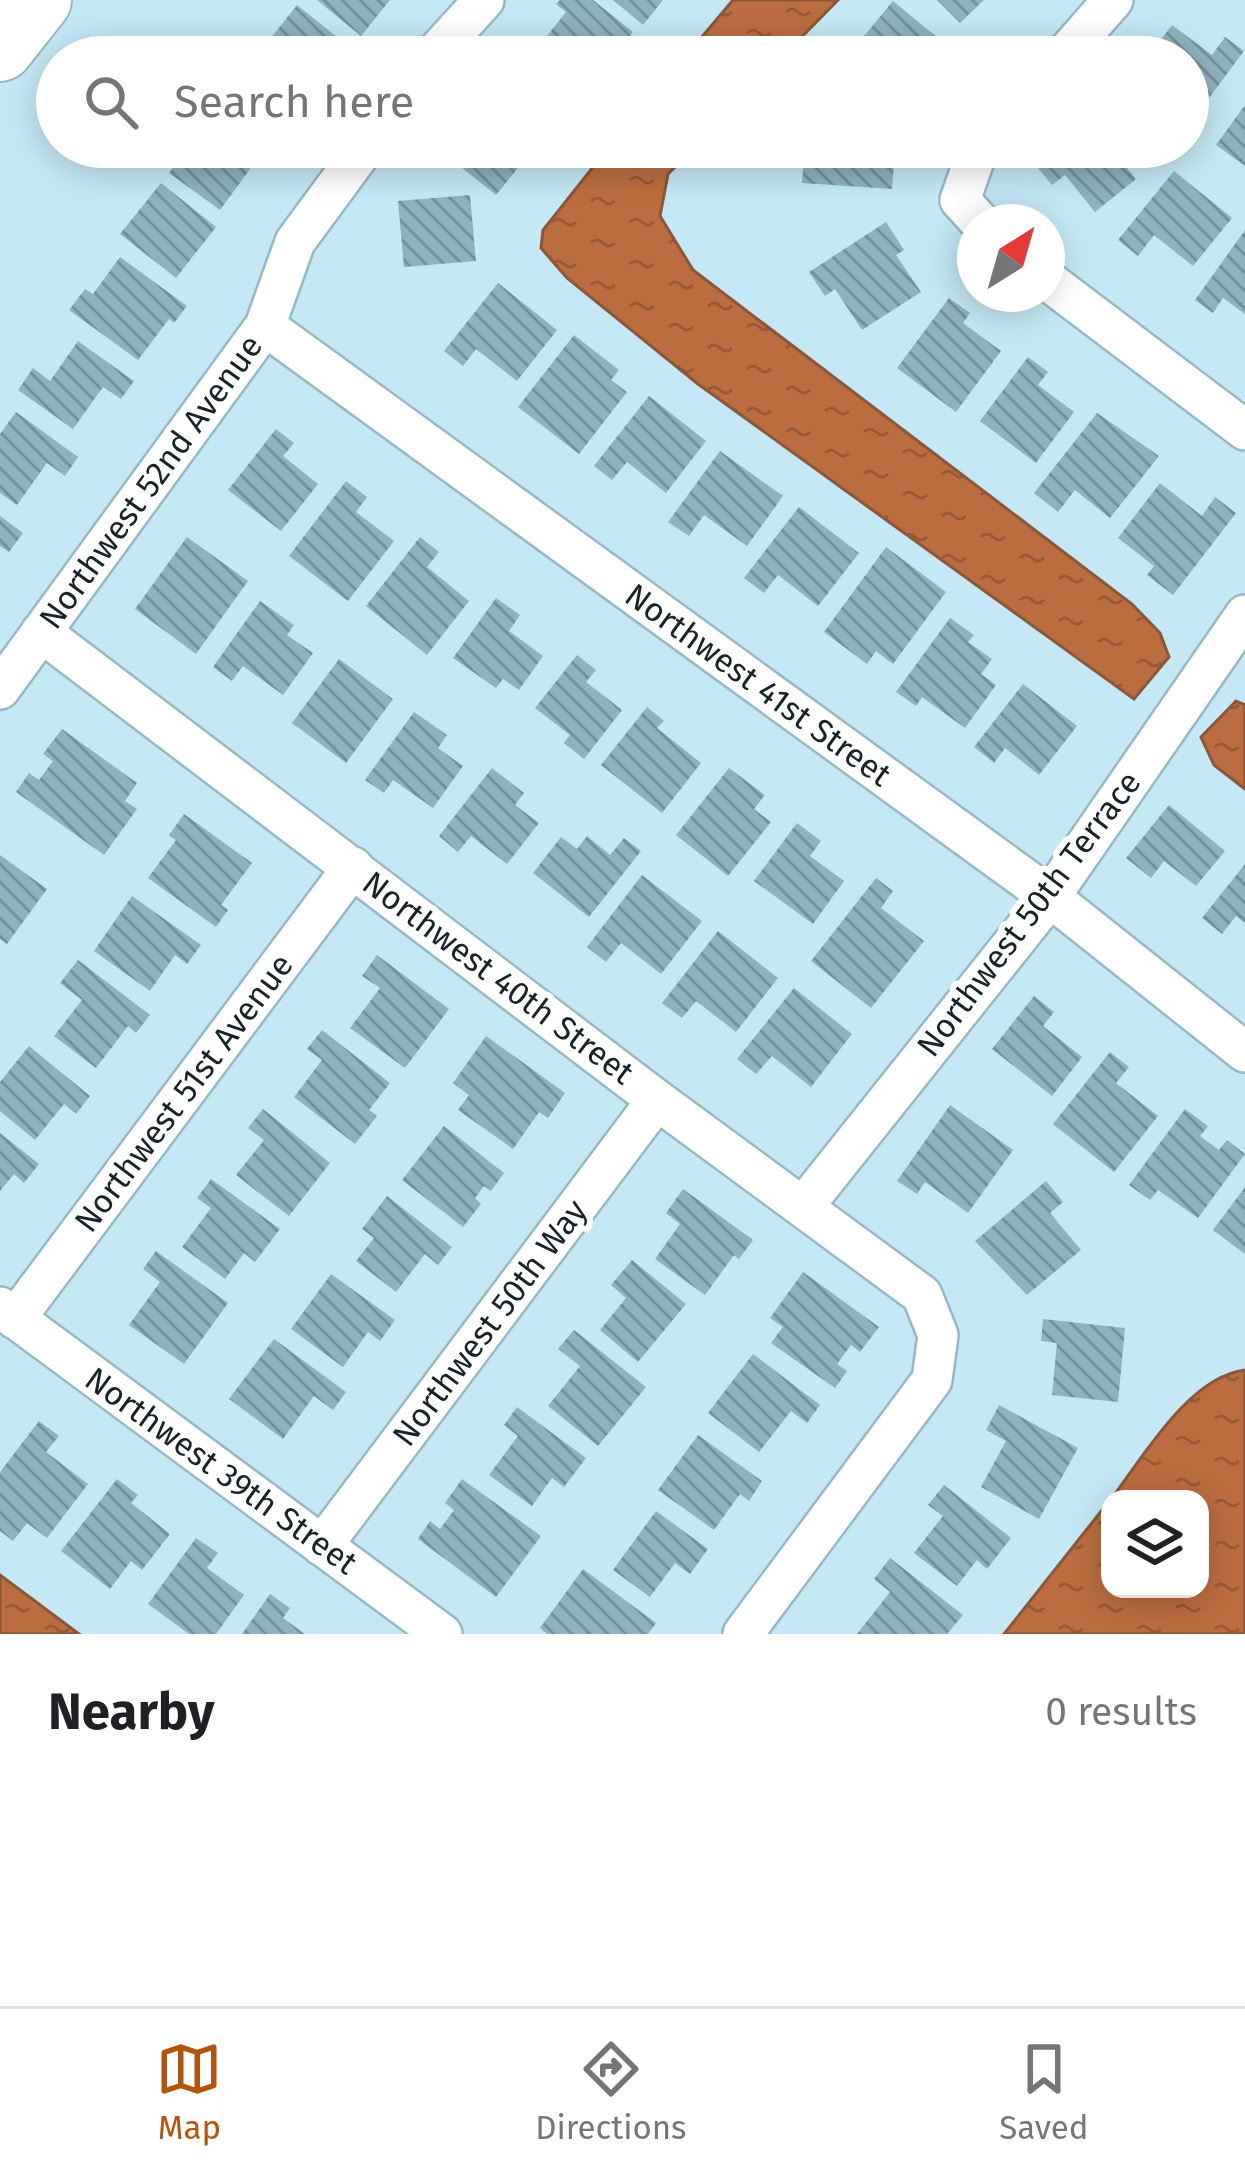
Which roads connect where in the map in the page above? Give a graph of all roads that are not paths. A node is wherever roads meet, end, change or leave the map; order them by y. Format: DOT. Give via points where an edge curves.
graph roads {
  1 [pos="38,0"];
  2 [pos="484,0"];
  3 [pos="1114,0"];
  4 [pos="451,36"];
  5 [pos="1082,36"];
  6 [pos="0,48"];
  7 [pos="350,168"];
  8 [pos="975,168"];
  9 [pos="971,204"];
  10 [pos="1065,294"];
  11 [pos="265,326"];
  12 [pos="1245,430"];
  13 [pos="1245,615"];
  14 [pos="41,632"];
  15 [pos="0,689"];
  16 [pos="352,867"];
  17 [pos="1050,897"];
  18 [pos="1245,1052"];
  19 [pos="657,1100"];
  20 [pos="802,1207"];
  21 [pos="8,1313"];
  22 [pos="322,1546"];
  23 [pos="442,1634"];
  24 [pos="743,1634"];
  1 -- 6 [label="highway"];
  2 -- 4 [label="street"];
  3 -- 5 [label="street"];
  7 -- 11 [label="street, Northwest 52nd Avenue" via="296,242"];
  8 -- 9 [label="street"];
  10 -- 12 [label="street"];
  11 -- 14 [label="street, Northwest 52nd Avenue"];
  11 -- 17 [label="street, Northwest 41st Street"];
  13 -- 17 [label="street, Northwest 50th Terrace"];
  14 -- 15 [label="street, Northwest 52nd Avenue"];
  14 -- 16 [label="street, Northwest 40th Street"];
  16 -- 19 [label="street, Northwest 40th Street"];
  16 -- 21 [label="street, Northwest 51st Avenue"];
  17 -- 18 [label="street, Northwest 41st Street"];
  17 -- 20 [label="street, Northwest 50th Terrace"];
  19 -- 20 [label="street, Northwest 40th Street"];
  19 -- 22 [label="street, Northwest 50th Way"];
  20 -- 24 [label="street, Northwest 40th Street" via="922,1295 938,1335 932,1380"];
  21 -- 22 [label="street, Northwest 39th Street"];
  22 -- 23 [label="street, Northwest 39th Street"];
}
